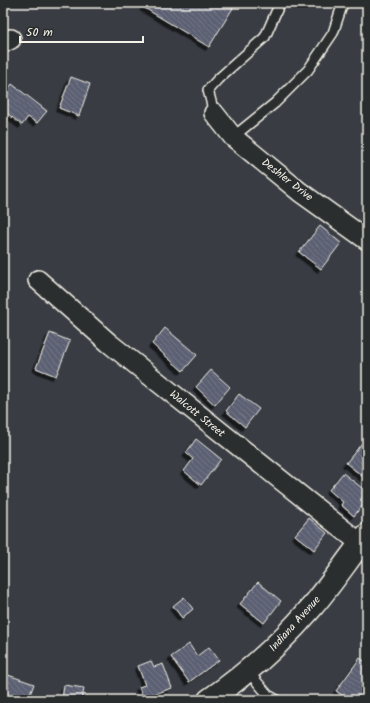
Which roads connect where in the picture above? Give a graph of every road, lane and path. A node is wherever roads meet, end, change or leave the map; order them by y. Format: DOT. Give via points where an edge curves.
graph roads {
  1 [pos="280,3"];
  2 [pos="343,3"];
  3 [pos="214,113"];
  4 [pos="233,137"];
  5 [pos="367,240"];
  6 [pos="38,280"];
  7 [pos="364,539"];
  8 [pos="247,670"];
  9 [pos="209,700"];
  10 [pos="277,700"];
  1 -- 3 [label="lane" via="265,37 208,90"];
  2 -- 4 [label="lane" via="333,33 308,70 275,103"];
  3 -- 4 [label="street, Deshler Drive"];
  4 -- 5 [label="street, Deshler Drive" via="300,192"];
  6 -- 7 [label="street, Walcott Street" via="109,343"];
  7 -- 8 [label="main road, Indiana Avenue" via="312,607 270,652"];
  8 -- 9 [label="main road, Indiana Avenue"];
  8 -- 10 [label="lane" via="268,695"];
}
